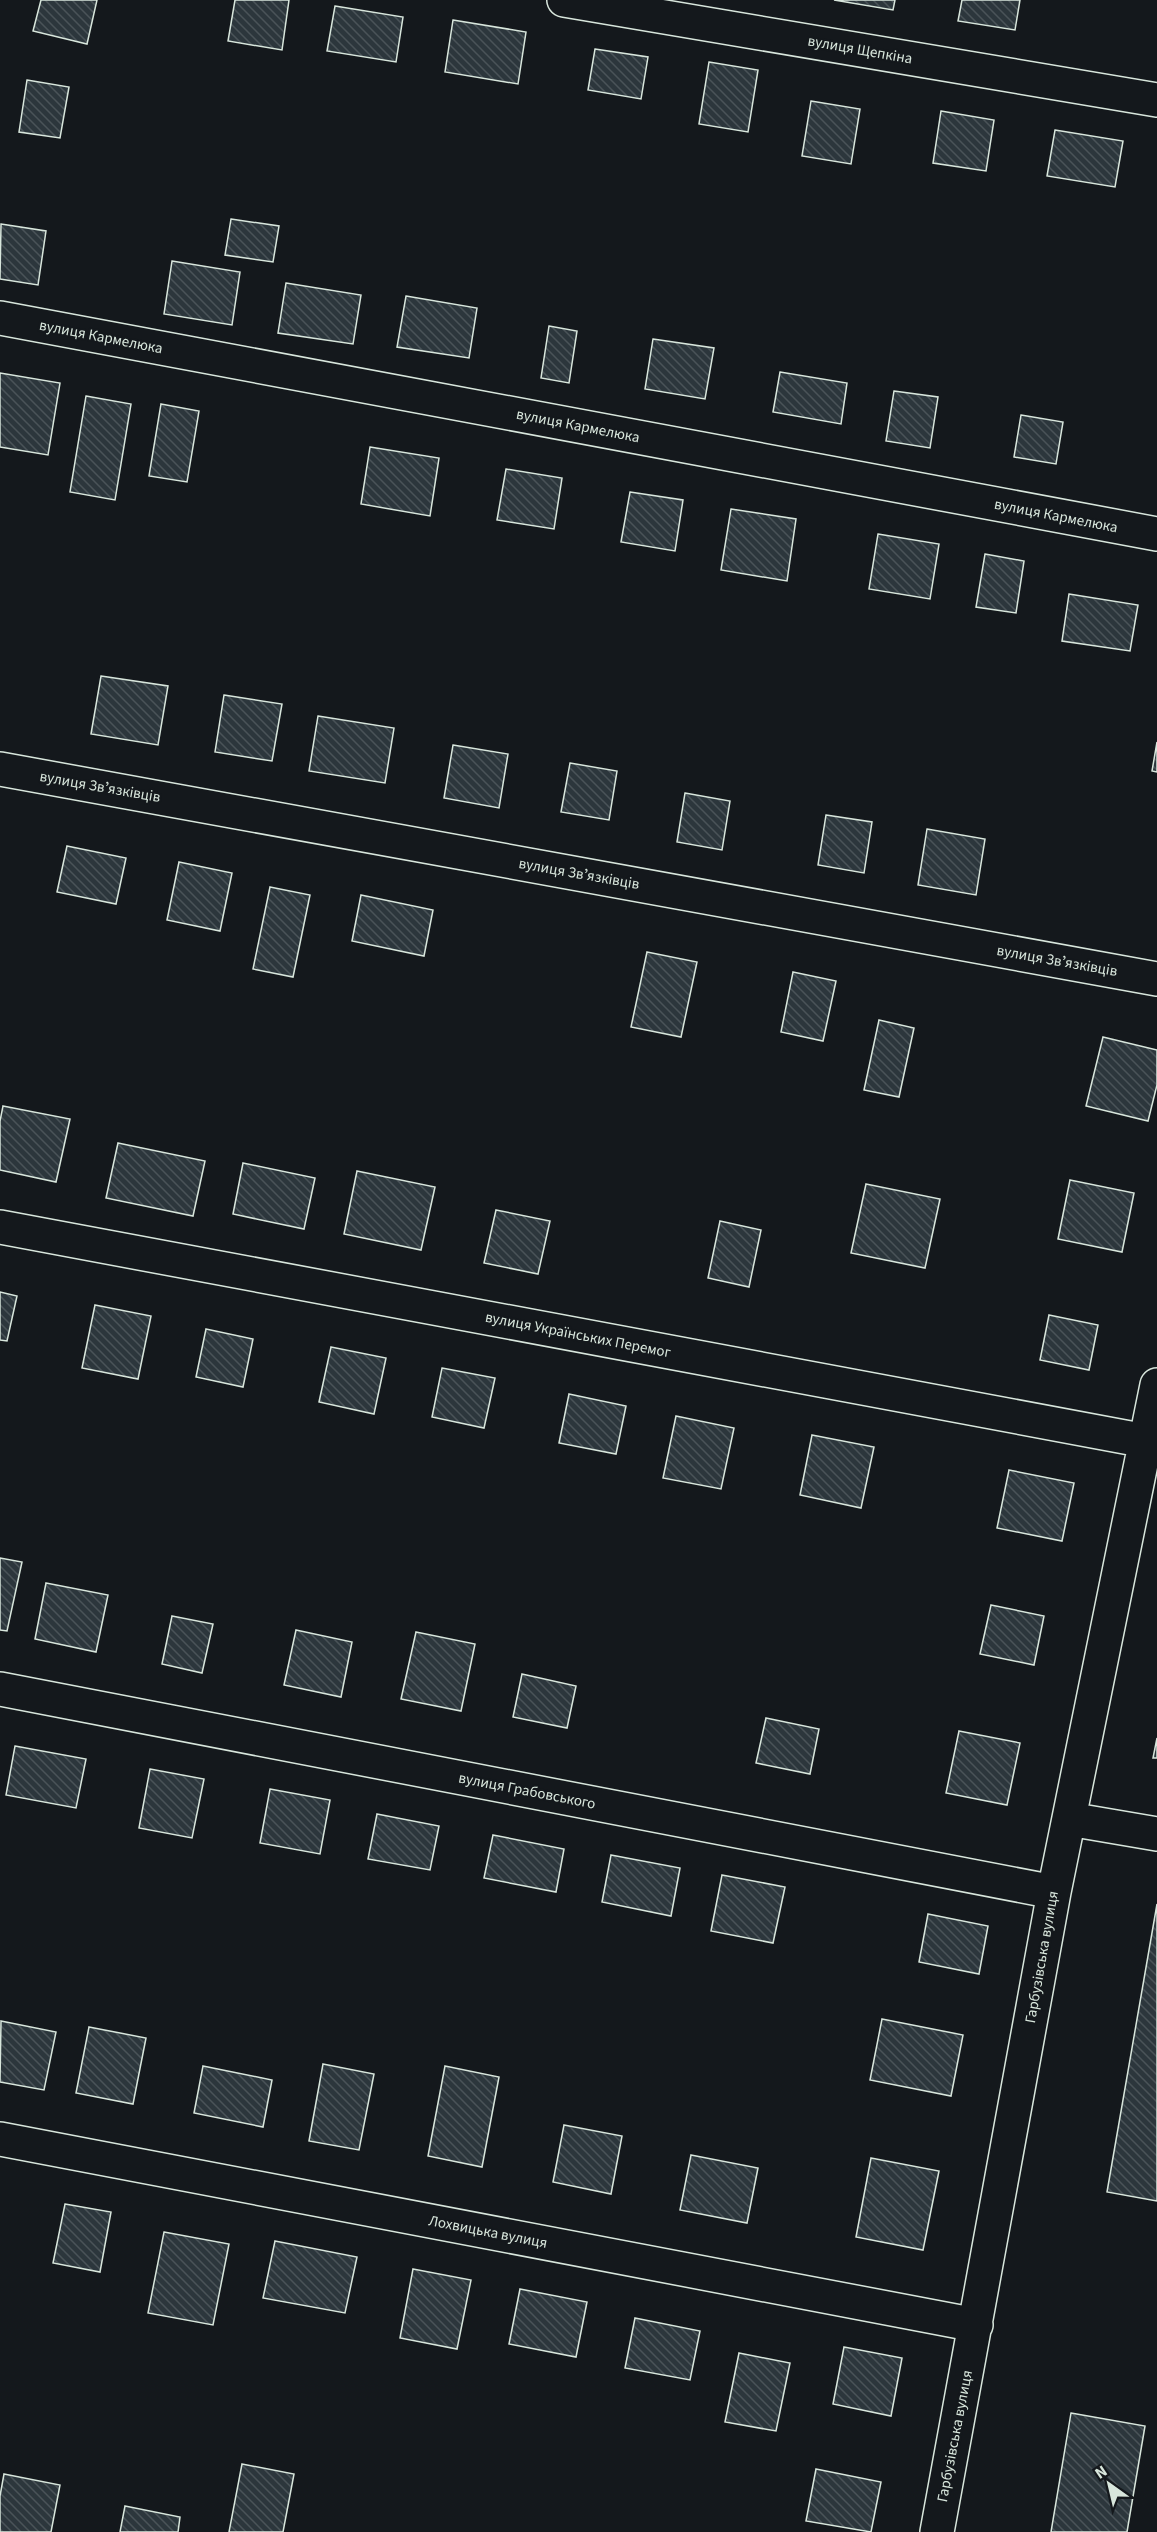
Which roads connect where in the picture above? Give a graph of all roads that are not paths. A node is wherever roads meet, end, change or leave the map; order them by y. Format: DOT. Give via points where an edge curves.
graph roads {
  1 [pos="564,0"];
  2 [pos="1157,100"];
  3 [pos="0,318"];
  4 [pos="1157,534"];
  5 [pos="0,769"];
  6 [pos="1157,980"];
  7 [pos="0,1227"];
  8 [pos="1157,1385"];
  9 [pos="1151,1443"];
  10 [pos="0,1689"];
  11 [pos="1069,1819"];
  12 [pos="1157,1834"];
  13 [pos="1054,1892"];
  14 [pos="0,2139"];
  15 [pos="976,2325"];
  16 [pos="937,2532"];
  1 -- 2 [label="street, вулиця Щепкіна"];
  3 -- 4 [label="street, вулиця Кармелюка"];
  5 -- 6 [label="street, вулиця Звʼязківців"];
  7 -- 9 [label="street, вулиця Українських Перемог"];
  8 -- 9 [label="street, Гарбузівська вулиця"];
  9 -- 11 [label="street, Гарбузівська вулиця"];
  10 -- 13 [label="street, вулиця Грабовського"];
  11 -- 12 [label="street"];
  11 -- 13 [label="street, Гарбузівська вулиця"];
  13 -- 15 [label="street, Гарбузівська вулиця"];
  14 -- 15 [label="street, Лохвицька вулиця"];
  15 -- 16 [label="street, Гарбузівська вулиця"];
}
